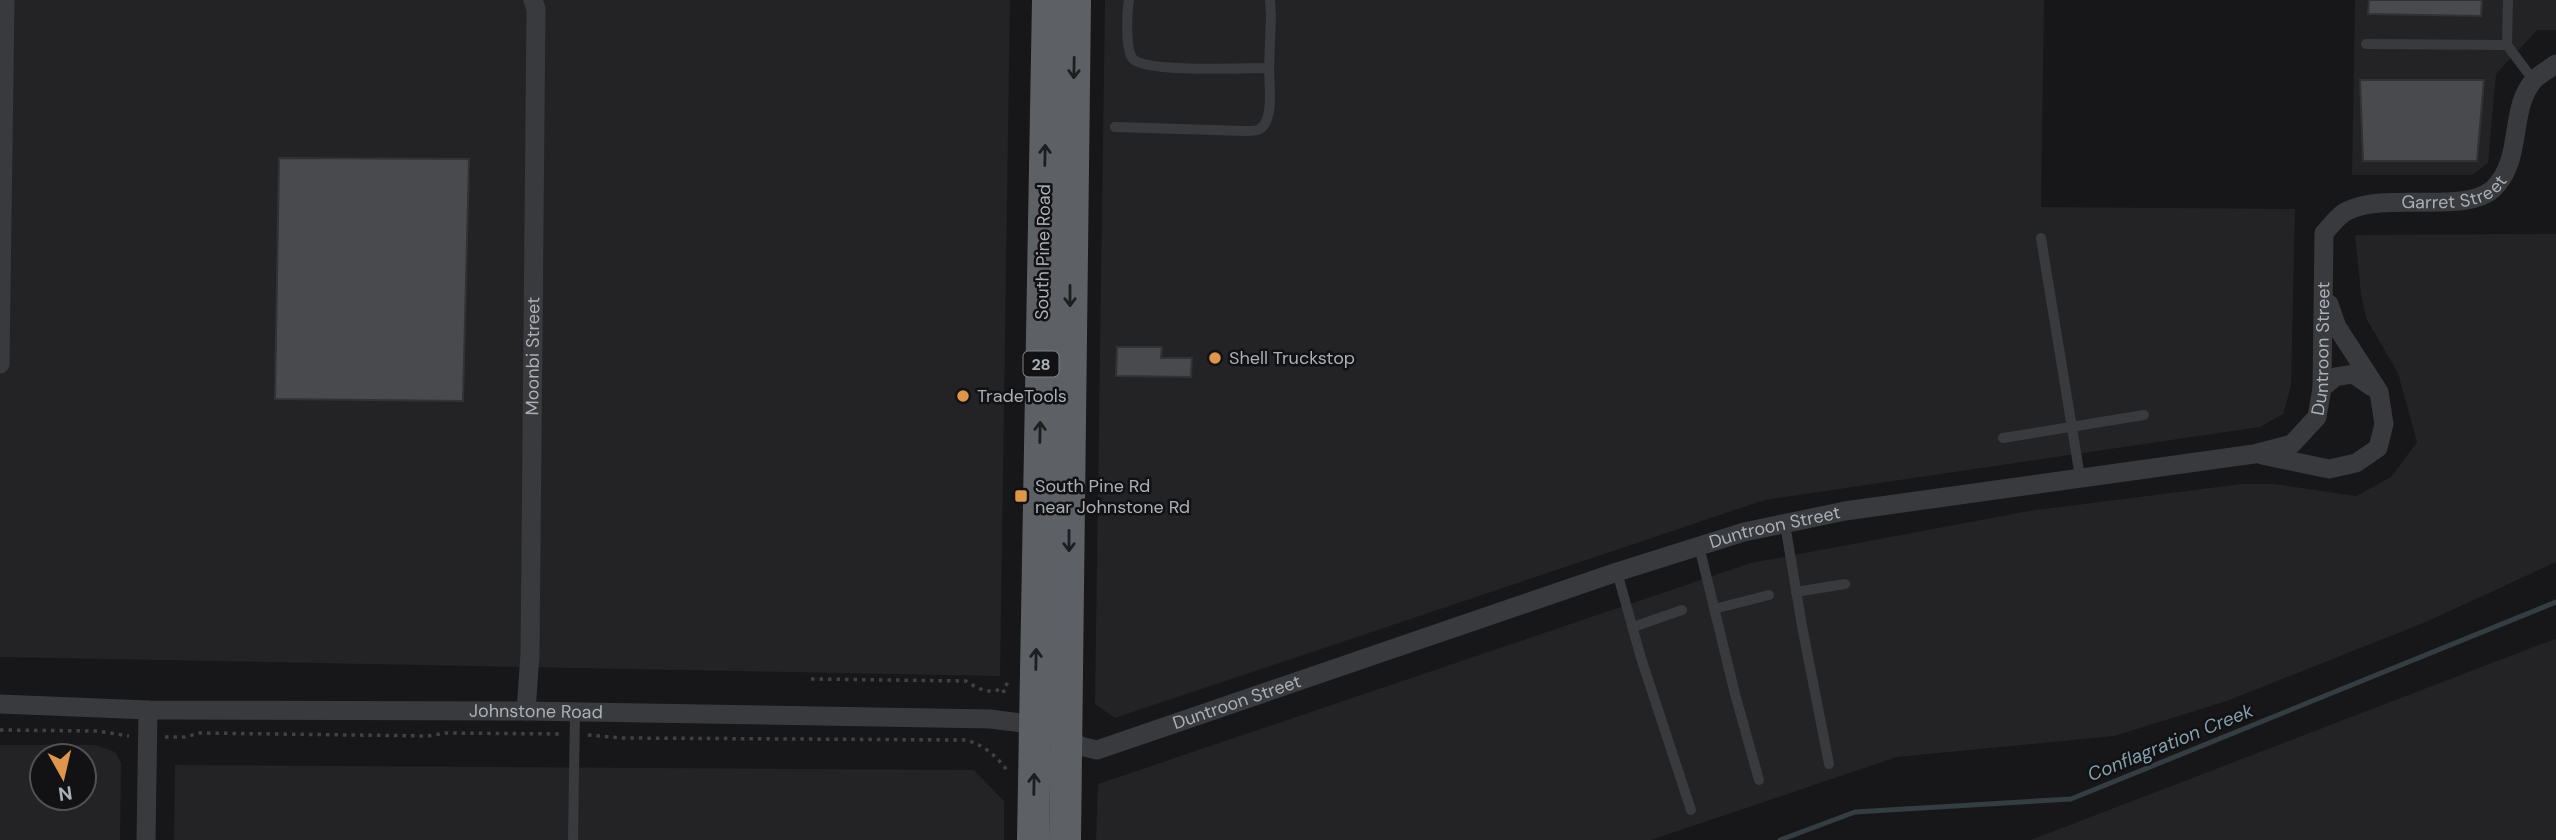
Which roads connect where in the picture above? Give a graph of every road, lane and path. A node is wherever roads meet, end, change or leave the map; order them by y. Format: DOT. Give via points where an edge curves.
graph roads {
  1 [pos="5,0"];
  2 [pos="533,0"];
  3 [pos="1048,0"];
  4 [pos="1075,0"];
  5 [pos="1129,0"];
  6 [pos="1270,0"];
  7 [pos="2508,0"];
  8 [pos="2366,44"];
  9 [pos="2507,45"];
  10 [pos="2556,64"];
  11 [pos="1269,68"];
  12 [pos="2534,80"];
  13 [pos="1115,127"];
  14 [pos="2324,233"];
  15 [pos="2041,238"];
  16 [pos="2325,289"];
  17 [pos="0,353"];
  18 [pos="0,364"];
  19 [pos="2322,388"];
  20 [pos="2379,392"];
  21 [pos="2144,415"];
  22 [pos="2071,428"];
  23 [pos="2003,438"];
  24 [pos="2254,454"];
  25 [pos="2080,477"];
  26 [pos="1785,524"];
  27 [pos="1699,546"];
  28 [pos="1617,572"];
  29 [pos="1844,584"];
  30 [pos="1796,592"];
  31 [pos="1769,595"];
  32 [pos="1682,610"];
  33 [pos="1714,610"];
  34 [pos="1633,627"];
  35 [pos="811,679"];
  36 [pos="1003,688"];
  37 [pos="0,704"];
  38 [pos="148,710"];
  39 [pos="526,711"];
  40 [pos="575,712"];
  41 [pos="1035,727"];
  42 [pos="0,730"];
  43 [pos="115,736"];
  44 [pos="1067,740"];
  45 [pos="1829,764"];
  46 [pos="1759,780"];
  47 [pos="1691,810"];
  48 [pos="146,840"];
  49 [pos="573,840"];
  50 [pos="1033,840"];
  51 [pos="1065,840"];
  1 -- 17 [label="street"];
  2 -- 39 [label="street, Moonbi Street"];
  41 -- 3 [label="highway, South Pine Road / 28, one-way"];
  4 -- 44 [label="highway, South Pine Road / 28, one-way"];
  5 -- 11 [label="lane" via="1130,54 1141,65"];
  6 -- 11 [label="lane"];
  7 -- 9 [label="lane"];
  8 -- 9 [label="lane"];
  9 -- 12 [label="lane"];
  10 -- 12 [label="street"];
  11 -- 13 [label="lane" via="1269,114 1258,130"];
  12 -- 14 [label="street, Garret Street" via="2521,105 2507,172 2492,190 2473,200 2367,203 2344,212"];
  14 -- 16 [label="street, Duntroon Street"];
  15 -- 22 [label="lane"];
  16 -- 19 [label="street, Duntroon Street"];
  16 -- 20 [label="street" via="2337,327"];
  17 -- 18 [label="street"];
  19 -- 20 [label="street" via="2335,377 2353,374"];
  19 -- 24 [label="street, Duntroon Street" via="2317,417 2292,444"];
  20 -- 24 [label="street" via="2384,424 2378,448 2356,463 2329,469"];
  21 -- 22 [label="lane"];
  22 -- 23 [label="lane"];
  22 -- 25 [label="lane"];
  24 -- 25 [label="street, Duntroon Street"];
  25 -- 26 [label="street, Duntroon Street"];
  26 -- 27 [label="street, Duntroon Street"];
  26 -- 30 [label="lane"];
  27 -- 28 [label="street, Duntroon Street"];
  27 -- 33 [label="lane"];
  28 -- 34 [label="lane"];
  28 -- 44 [label="street, Duntroon Street" via="1102,748"];
  29 -- 30 [label="lane"];
  30 -- 45 [label="lane"];
  31 -- 33 [label="lane"];
  32 -- 34 [label="lane"];
  33 -- 46 [label="lane"];
  34 -- 47 [label="lane"];
  35 -- 36 [label="path" via="966,681 985,691"];
  37 -- 38 [label="street, Johnstone Road"];
  38 -- 39 [label="street, Johnstone Road"];
  38 -- 48 [label="street"];
  39 -- 40 [label="street, Johnstone Road"];
  40 -- 41 [label="street, Johnstone Road" via="990,719"];
  40 -- 49 [label="lane"];
  41 -- 44 [label="street, Johnstone Road"];
  50 -- 41 [label="highway, South Pine Road / 28, one-way"];
  42 -- 43 [label="path"];
  44 -- 51 [label="highway, South Pine Road / 28"];
}
